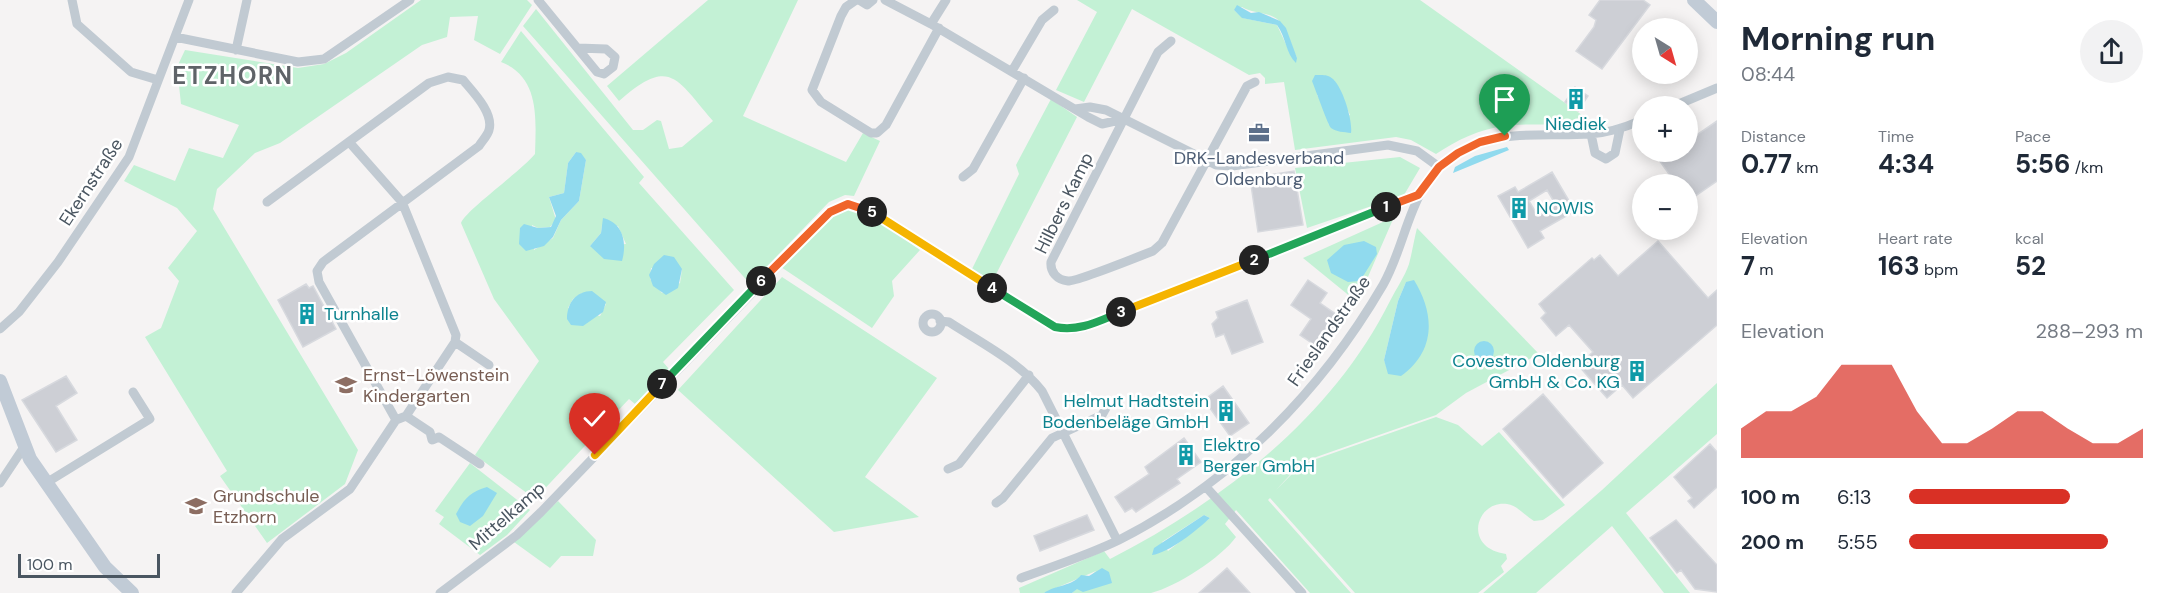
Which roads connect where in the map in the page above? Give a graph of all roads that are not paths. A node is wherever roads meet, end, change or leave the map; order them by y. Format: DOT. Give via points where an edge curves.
graph roads {
  1 [pos="72,0"];
  2 [pos="189,0"];
  3 [pos="247,0"];
  4 [pos="410,0"];
  5 [pos="538,0"];
  6 [pos="858,0"];
  7 [pos="873,0"];
  8 [pos="885,0"];
  9 [pos="946,0"];
  10 [pos="1694,0"];
  11 [pos="1054,10"];
  12 [pos="1717,22"];
  13 [pos="935,26"];
  14 [pos="175,37"];
  15 [pos="1171,41"];
  16 [pos="578,48"];
  17 [pos="236,50"];
  18 [pos="1012,71"];
  19 [pos="1024,78"];
  20 [pos="158,80"];
  21 [pos="1255,82"];
  22 [pos="1717,88"];
  23 [pos="1698,96"];
  24 [pos="1124,119"];
  25 [pos="1632,124"];
  26 [pos="1620,129"];
  27 [pos="1591,134"];
  28 [pos="350,143"];
  29 [pos="1206,162"];
  30 [pos="1439,167"];
  31 [pos="963,177"];
  32 [pos="1418,195"];
  33 [pos="267,202"];
  34 [pos="402,202"];
  35 [pos="940,321"];
  36 [pos="0,329"];
  37 [pos="455,342"];
  38 [pos="489,365"];
  39 [pos="1029,375"];
  40 [pos="0,381"];
  41 [pos="133,392"];
  42 [pos="1107,406"];
  43 [pos="406,416"];
  44 [pos="396,420"];
  45 [pos="1063,432"];
  46 [pos="24,447"];
  47 [pos="480,464"];
  48 [pos="948,469"];
  49 [pos="0,483"];
  50 [pos="46,483"];
  51 [pos="1206,487"];
  52 [pos="996,503"];
  53 [pos="1117,540"];
  54 [pos="1022,578"];
  55 [pos="132,593"];
  56 [pos="236,593"];
  57 [pos="440,593"];
  58 [pos="1302,593"];
  1 -- 20 [label="street" via="76,24 131,72"];
  2 -- 14 [label="street, Ekernstraße"];
  3 -- 17 [label="street"];
  4 -- 17 [label="street" via="324,59 298,62"];
  5 -- 16 [label="street"];
  6 -- 7 [label="street" via="867,5"];
  6 -- 13 [label="street" via="846,7 841,16 812,90 820,102 871,133 882,131 886,125"];
  8 -- 13 [label="street"];
  9 -- 13 [label="street"];
  10 -- 12 [label="street"];
  11 -- 18 [label="street" via="1042,20"];
  13 -- 18 [label="street"];
  14 -- 17 [label="street"];
  14 -- 20 [label="street, Ekernstraße"];
  15 -- 24 [label="street" via="1158,52"];
  18 -- 19 [label="street"];
  19 -- 24 [label="street" via="1075,109 1090,107"];
  19 -- 31 [label="street" via="973,169"];
  20 -- 36 [label="street, Ekernstraße" via="120,172 39,287"];
  21 -- 29 [label="street" via="1247,86"];
  22 -- 23 [label="street"];
  24 -- 29 [label="street"];
  24 -- 29 [label="street, Hilbers Kamp" via="1051,262 1058,278 1072,280 1158,247"];
  25 -- 26 [label="street"];
  26 -- 27 [label="street"];
  26 -- 27 [label="street" via="1615,153 1606,159 1595,153"];
  27 -- 30 [label="street" via="1505,136 1473,146"];
  28 -- 33 [label="street"];
  28 -- 34 [label="street"];
  28 -- 34 [label="street" via="429,83 448,77 463,80 488,116 489,130 479,146"];
  29 -- 30 [label="street" via="1232,166 1388,145 1417,151"];
  30 -- 32 [label="street"];
  32 -- 51 [label="street, Frieslandstraße" via="1385,282 1340,351 1276,426"];
  32 -- 57 [label="street, Mittelkamp" via="1073,329 1055,327 867,208 848,204 830,212 781,260 517,535"];
  34 -- 37 [label="street" via="456,335"];
  34 -- 44 [label="street" via="323,262 317,271 319,282"];
  35 -- 39 [label="street" via="949,322"];
  37 -- 38 [label="street"];
  37 -- 43 [label="street"];
  39 -- 45 [label="street"];
  39 -- 48 [label="street" via="959,464"];
  40 -- 46 [label="street"];
  41 -- 50 [label="street" via="150,419"];
  42 -- 45 [label="street" via="1102,415"];
  43 -- 44 [label="street"];
  43 -- 47 [label="street" via="430,432 432,440 439,437"];
  44 -- 56 [label="street" via="350,489 282,539"];
  45 -- 52 [label="street" via="1052,438"];
  45 -- 53 [label="street"];
  46 -- 49 [label="street"];
  46 -- 50 [label="street"];
  50 -- 55 [label="street" via="105,567"];
  51 -- 53 [label="street, Frieslandstraße"];
  51 -- 58 [label="street"];
  53 -- 54 [label="street, Frieslandstraße"];
}
